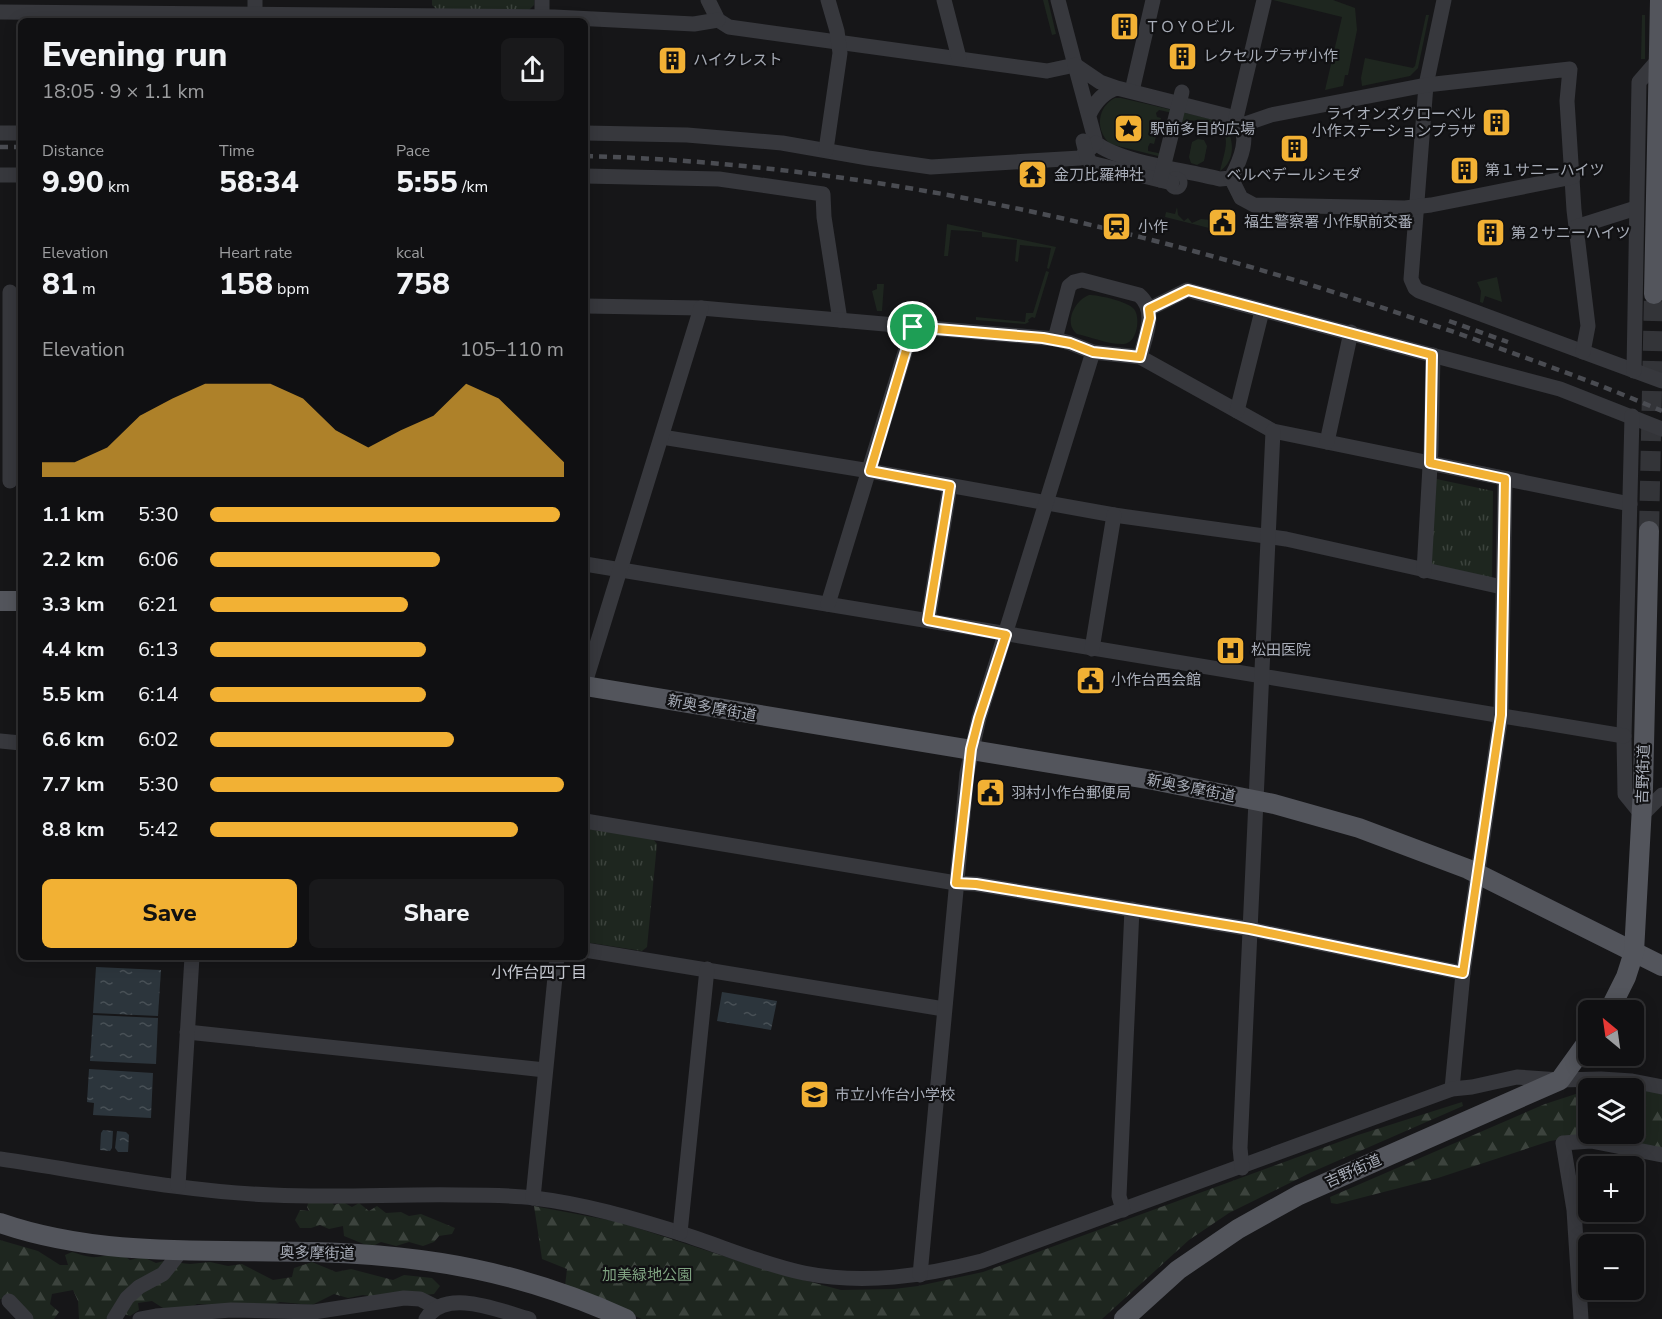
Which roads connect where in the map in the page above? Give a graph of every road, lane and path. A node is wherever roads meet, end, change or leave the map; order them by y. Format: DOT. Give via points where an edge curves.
graph roads {
  1 [pos="428,0"];
  2 [pos="542,0"];
  3 [pos="708,0"];
  4 [pos="828,0"];
  5 [pos="944,0"];
  6 [pos="1058,0"];
  7 [pos="1153,0"];
  8 [pos="1264,0"];
  9 [pos="1444,0"];
  10 [pos="1660,0"];
  11 [pos="0,12"];
  12 [pos="255,12"];
  13 [pos="428,16"];
  14 [pos="504,18"];
  15 [pos="542,18"];
  16 [pos="718,20"];
  17 [pos="588,21"];
  18 [pos="839,42"];
  19 [pos="959,58"];
  20 [pos="1660,61"];
  21 [pos="1076,65"];
  22 [pos="1426,85"];
  23 [pos="1125,90"];
  24 [pos="1182,92"];
  25 [pos="1089,115"];
  26 [pos="1239,121"];
  27 [pos="0,133"];
  28 [pos="18,133"];
  29 [pos="588,133"];
  30 [pos="1089,142"];
  31 [pos="826,150"];
  32 [pos="0,175"];
  33 [pos="18,175"];
  34 [pos="588,176"];
  35 [pos="1572,177"];
  36 [pos="1231,178"];
  37 [pos="1416,207"];
  38 [pos="1636,208"];
  39 [pos="1576,227"];
  40 [pos="10,292"];
  41 [pos="1654,294"];
  42 [pos="588,306"];
  43 [pos="701,308"];
  44 [pos="1149,309"];
  45 [pos="1262,311"];
  46 [pos="840,320"];
  47 [pos="913,327"];
  48 [pos="1351,333"];
  49 [pos="1055,339"];
  50 [pos="1093,352"];
  51 [pos="1583,352"];
  52 [pos="1432,355"];
  53 [pos="1140,357"];
  54 [pos="1634,371"];
  55 [pos="1662,381"];
  56 [pos="1237,411"];
  57 [pos="1632,416"];
  58 [pos="1662,429"];
  59 [pos="1273,431"];
  60 [pos="662,437"];
  61 [pos="1327,442"];
  62 [pos="1430,463"];
  63 [pos="870,471"];
  64 [pos="1505,479"];
  65 [pos="10,482"];
  66 [pos="950,486"];
  67 [pos="1047,502"];
  68 [pos="1630,504"];
  69 [pos="1114,516"];
  70 [pos="1649,531"];
  71 [pos="1267,538"];
  72 [pos="588,565"];
  73 [pos="620,570"];
  74 [pos="1424,570"];
  75 [pos="1502,587"];
  76 [pos="0,601"];
  77 [pos="18,601"];
  78 [pos="828,604"];
  79 [pos="928,620"];
  80 [pos="1006,635"];
  81 [pos="1092,648"];
  82 [pos="588,675"];
  83 [pos="1261,677"];
  84 [pos="588,685"];
  85 [pos="1501,715"];
  86 [pos="1624,736"];
  87 [pos="0,741"];
  88 [pos="18,743"];
  89 [pos="971,749"];
  90 [pos="1662,795"];
  91 [pos="1256,800"];
  92 [pos="1642,814"];
  93 [pos="588,822"];
  94 [pos="1479,874"];
  95 [pos="956,883"];
  96 [pos="1132,909"];
  97 [pos="1250,929"];
  98 [pos="588,950"];
  99 [pos="1634,951"];
  100 [pos="192,960"];
  101 [pos="557,960"];
  102 [pos="1662,966"];
  103 [pos="707,969"];
  104 [pos="1463,973"];
  105 [pos="1614,1000"];
  106 [pos="944,1009"];
  107 [pos="187,1032"];
  108 [pos="1578,1055"];
  109 [pos="545,1070"];
  110 [pos="1560,1080"];
  111 [pos="1662,1087"];
  112 [pos="1452,1089"];
  113 [pos="1662,1155"];
  114 [pos="0,1159"];
  115 [pos="1242,1168"];
  116 [pos="178,1186"];
  117 [pos="533,1198"];
  118 [pos="1123,1210"];
  119 [pos="0,1223"];
  120 [pos="680,1233"];
  121 [pos="181,1251"];
  122 [pos="920,1275"];
  123 [pos="9,1301"];
  124 [pos="436,1307"];
  125 [pos="26,1319"];
  126 [pos="114,1319"];
  127 [pos="140,1319"];
  128 [pos="426,1319"];
  129 [pos="529,1319"];
  130 [pos="626,1319"];
  131 [pos="1124,1319"];
  132 [pos="1581,1319"];
  1 -- 13 [label="street"];
  2 -- 15 [label="street"];
  3 -- 16 [label="street"];
  4 -- 18 [label="street"];
  5 -- 19 [label="street"];
  6 -- 21 [label="street"];
  7 -- 23 [label="street"];
  8 -- 26 [label="street"];
  9 -- 22 [label="street"];
  10 -- 20 [label="main road"];
  11 -- 12 [label="street"];
  12 -- 13 [label="street"];
  13 -- 14 [label="street"];
  16 -- 17 [label="street" via="694,24"];
  16 -- 18 [label="street" via="729,27"];
  18 -- 19 [label="street"];
  18 -- 31 [label="street"];
  19 -- 21 [label="street" via="1047,71"];
  20 -- 38 [label="street" via="1638,82"];
  20 -- 41 [label="main road"];
  21 -- 23 [label="street" via="1100,82"];
  21 -- 25 [label="street"];
  22 -- 26 [label="street"];
  22 -- 35 [label="street" via="1570,69 1567,101"];
  22 -- 37 [label="street"];
  23 -- 25 [label="street" via="1104,94"];
  23 -- 26 [label="street"];
  24 -- 30 [label="street, bridge" via="1164,183 1091,163 1087,157"];
  25 -- 30 [label="street"];
  26 -- 36 [label="street" via="1244,141"];
  27 -- 28 [label="street"];
  29 -- 31 [label="street" via="687,135"];
  30 -- 31 [label="street" via="1080,158 931,167"];
  30 -- 36 [label="street" via="1125,157 1220,179"];
  32 -- 33 [label="street"];
  34 -- 46 [label="street" via="719,179 823,194"];
  35 -- 37 [label="street"];
  35 -- 39 [label="street"];
  36 -- 37 [label="street" via="1242,198 1254,206"];
  37 -- 51 [label="street" via="1411,279 1415,288"];
  38 -- 39 [label="street"];
  38 -- 54 [label="street"];
  39 -- 51 [label="street" via="1588,326"];
  40 -- 65 [label="street"];
  42 -- 43 [label="street"];
  43 -- 46 [label="street"];
  43 -- 60 [label="street"];
  44 -- 45 [label="street" via="1188,290"];
  44 -- 49 [label="street" via="1139,295 1082,280 1074,282 1069,286"];
  44 -- 53 [label="street"];
  45 -- 48 [label="street"];
  45 -- 56 [label="street"];
  46 -- 47 [label="street"];
  47 -- 49 [label="street"];
  47 -- 63 [label="street"];
  48 -- 52 [label="street"];
  48 -- 61 [label="street"];
  49 -- 50 [label="street"];
  50 -- 53 [label="street"];
  50 -- 67 [label="street"];
  51 -- 54 [label="street"];
  52 -- 57 [label="street" via="1560,389"];
  52 -- 62 [label="street"];
  53 -- 56 [label="street"];
  54 -- 55 [label="street"];
  56 -- 59 [label="street"];
  57 -- 58 [label="street"];
  57 -- 68 [label="street"];
  59 -- 61 [label="street"];
  59 -- 71 [label="street"];
  60 -- 63 [label="street"];
  60 -- 73 [label="street"];
  61 -- 62 [label="street"];
  62 -- 64 [label="street"];
  62 -- 74 [label="street"];
  63 -- 66 [label="street"];
  63 -- 78 [label="street"];
  64 -- 68 [label="street"];
  64 -- 75 [label="street"];
  66 -- 67 [label="street"];
  66 -- 79 [label="street"];
  67 -- 69 [label="street"];
  67 -- 80 [label="street"];
  68 -- 86 [label="street"];
  69 -- 71 [label="street"];
  69 -- 81 [label="street"];
  70 -- 92 [label="main road, 吉野街道"];
  71 -- 74 [label="street"];
  71 -- 83 [label="street"];
  72 -- 73 [label="street"];
  73 -- 78 [label="street"];
  73 -- 82 [label="street"];
  74 -- 75 [label="street"];
  75 -- 85 [label="street"];
  76 -- 77 [label="main road"];
  78 -- 79 [label="street"];
  79 -- 80 [label="street"];
  80 -- 81 [label="street"];
  80 -- 89 [label="street"];
  81 -- 83 [label="street"];
  83 -- 85 [label="street"];
  83 -- 91 [label="street"];
  84 -- 89 [label="main road, 新奥多摩街道"];
  85 -- 86 [label="street"];
  85 -- 94 [label="street"];
  86 -- 92 [label="street" via="1625,794"];
  87 -- 88 [label="street"];
  89 -- 91 [label="main road, 新奥多摩街道"];
  89 -- 95 [label="street"];
  90 -- 92 [label="street"];
  91 -- 94 [label="main road, 新奥多摩街道" via="1359,828"];
  91 -- 97 [label="street"];
  92 -- 99 [label="main road, 吉野街道"];
  93 -- 95 [label="street"];
  94 -- 99 [label="main road, 新奥多摩街道"];
  94 -- 104 [label="street"];
  95 -- 96 [label="street"];
  95 -- 106 [label="street"];
  96 -- 97 [label="street"];
  96 -- 118 [label="street" via="1119,1196"];
  97 -- 104 [label="street"];
  97 -- 115 [label="street"];
  98 -- 103 [label="street"];
  99 -- 102 [label="main road, 新奥多摩街道"];
  99 -- 105 [label="main road, 吉野街道"];
  100 -- 107 [label="street"];
  101 -- 109 [label="street"];
  103 -- 106 [label="street"];
  103 -- 120 [label="street"];
  104 -- 112 [label="street"];
  106 -- 122 [label="street"];
  107 -- 109 [label="street"];
  107 -- 116 [label="street"];
  108 -- 110 [label="main road"];
  109 -- 117 [label="street"];
  110 -- 111 [label="street" via="1632,1081"];
  110 -- 112 [label="street" via="1517,1077"];
  110 -- 131 [label="main road, 吉野街道" via="1280,1205 1188,1264"];
  112 -- 115 [label="street"];
  113 -- 132 [label="street" via="1591,1141 1563,1143 1574,1210"];
  114 -- 116 [label="street"];
  115 -- 118 [label="street"];
  116 -- 117 [label="street" via="272,1195"];
  117 -- 120 [label="street" via="600,1210"];
  118 -- 122 [label="street" via="982,1261"];
  119 -- 121 [label="main road, 奥多摩街道" via="110,1246"];
  120 -- 122 [label="street" via="804,1273 838,1277"];
  121 -- 126 [label="street" via="163,1274 128,1298"];
  121 -- 130 [label="main road, 奥多摩街道" via="421,1258 533,1283"];
  123 -- 125 [label="street"];
  124 -- 127 [label="street" via="420,1299 405,1298 314,1312 231,1310"];
  124 -- 128 [label="street"];
  124 -- 129 [label="street" via="464,1303"];
}
